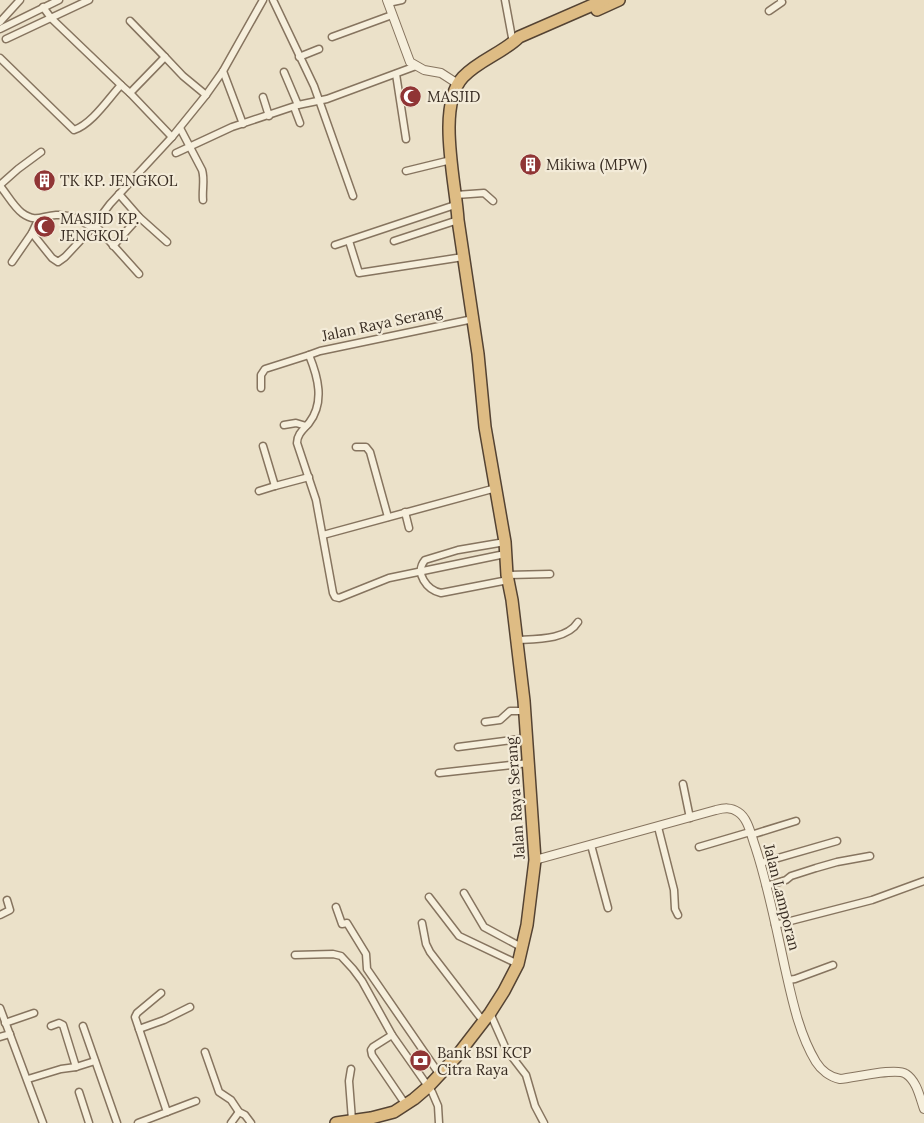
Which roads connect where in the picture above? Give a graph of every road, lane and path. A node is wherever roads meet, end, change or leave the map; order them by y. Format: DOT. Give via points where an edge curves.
graph roads {
  1 [pos="20,0"];
  2 [pos="59,0"];
  3 [pos="90,0"];
  4 [pos="262,0"];
  5 [pos="273,0"];
  6 [pos="402,0"];
  7 [pos="505,0"];
  8 [pos="604,0"];
  9 [pos="619,0"];
  10 [pos="781,0"];
  11 [pos="387,1"];
  12 [pos="43,7"];
  13 [pos="769,11"];
  14 [pos="392,15"];
  15 [pos="51,18"];
  16 [pos="0,20"];
  17 [pos="130,21"];
  18 [pos="0,30"];
  19 [pos="332,37"];
  20 [pos="3,40"];
  21 [pos="513,43"];
  22 [pos="319,49"];
  23 [pos="166,57"];
  24 [pos="299,57"];
  25 [pos="0,58"];
  26 [pos="416,66"];
  27 [pos="223,71"];
  28 [pos="284,72"];
  29 [pos="396,74"];
  30 [pos="458,84"];
  31 [pos="121,85"];
  32 [pos="130,93"];
  33 [pos="206,95"];
  34 [pos="263,97"];
  35 [pos="318,100"];
  36 [pos="296,106"];
  37 [pos="269,116"];
  38 [pos="300,123"];
  39 [pos="243,124"];
  40 [pos="180,128"];
  41 [pos="172,137"];
  42 [pos="406,139"];
  43 [pos="190,146"];
  44 [pos="42,152"];
  45 [pos="176,153"];
  46 [pos="451,160"];
  47 [pos="406,171"];
  48 [pos="0,185"];
  49 [pos="119,194"];
  50 [pos="353,196"];
  51 [pos="457,199"];
  52 [pos="203,200"];
  53 [pos="493,200"];
  54 [pos="139,217"];
  55 [pos="38,220"];
  56 [pos="458,220"];
  57 [pos="94,226"];
  58 [pos="32,233"];
  59 [pos="349,241"];
  60 [pos="394,241"];
  61 [pos="167,242"];
  62 [pos="335,245"];
  63 [pos="113,246"];
  64 [pos="464,257"];
  65 [pos="12,262"];
  66 [pos="139,274"];
  67 [pos="473,319"];
  68 [pos="309,355"];
  69 [pos="261,388"];
  70 [pos="284,425"];
  71 [pos="306,426"];
  72 [pos="262,446"];
  73 [pos="356,447"];
  74 [pos="309,477"];
  75 [pos="275,486"];
  76 [pos="496,488"];
  77 [pos="259,491"];
  78 [pos="405,512"];
  79 [pos="388,517"];
  80 [pos="409,528"];
  81 [pos="323,535"];
  82 [pos="505,542"];
  83 [pos="505,554"];
  84 [pos="421,573"];
  85 [pos="550,574"];
  86 [pos="508,578"];
  87 [pos="578,622"];
  88 [pos="517,640"];
  89 [pos="524,711"];
  90 [pos="485,722"];
  91 [pos="527,738"];
  92 [pos="458,747"];
  93 [pos="529,763"];
  94 [pos="439,774"];
  95 [pos="683,784"];
  96 [pos="690,818"];
  97 [pos="796,821"];
  98 [pos="658,827"];
  99 [pos="751,833"];
  100 [pos="837,841"];
  101 [pos="591,845"];
  102 [pos="699,847"];
  103 [pos="870,856"];
  104 [pos="535,860"];
  105 [pos="761,863"];
  106 [pos="924,881"];
  107 [pos="766,886"];
  108 [pos="464,894"];
  109 [pos="430,897"];
  110 [pos="7,900"];
  111 [pos="336,907"];
  112 [pos="608,908"];
  113 [pos="0,915"];
  114 [pos="678,916"];
  115 [pos="422,923"];
  116 [pos="775,925"];
  117 [pos="523,948"];
  118 [pos="295,954"];
  119 [pos="518,964"];
  120 [pos="833,965"];
  121 [pos="788,980"];
  122 [pos="161,993"];
  123 [pos="0,1008"];
  124 [pos="190,1008"];
  125 [pos="34,1013"];
  126 [pos="486,1017"];
  127 [pos="5,1023"];
  128 [pos="51,1026"];
  129 [pos="83,1026"];
  130 [pos="138,1029"];
  131 [pos="10,1034"];
  132 [pos="392,1035"];
  133 [pos="0,1037"];
  134 [pos="205,1052"];
  135 [pos="95,1061"];
  136 [pos="76,1067"];
  137 [pos="351,1069"];
  138 [pos="440,1075"];
  139 [pos="28,1079"];
  140 [pos="428,1087"];
  141 [pos="79,1092"];
  142 [pos="196,1101"];
  143 [pos="406,1105"];
  144 [pos="924,1109"];
  145 [pos="166,1112"];
  146 [pos="239,1112"];
  147 [pos="352,1120"];
  148 [pos="43,1123"];
  149 [pos="89,1123"];
  150 [pos="117,1123"];
  151 [pos="138,1123"];
  152 [pos="231,1123"];
  153 [pos="250,1123"];
  154 [pos="336,1123"];
  155 [pos="439,1123"];
  156 [pos="544,1123"];
  1 -- 16 [label="street"];
  2 -- 12 [label="street"];
  3 -- 15 [label="street"];
  4 -- 27 [label="street"];
  5 -- 24 [label="street"];
  6 -- 11 [label="street"];
  7 -- 21 [label="street"];
  8 -- 21 [label="highway, Jalan Raya Serang" via="519,36"];
  9 -- 21 [label="highway, Jalan Raya Serang" via="520,44"];
  10 -- 13 [label="street"];
  11 -- 14 [label="street"];
  12 -- 15 [label="street"];
  12 -- 18 [label="street"];
  14 -- 19 [label="street"];
  14 -- 26 [label="street" via="410,62"];
  15 -- 20 [label="street"];
  15 -- 31 [label="street"];
  17 -- 23 [label="street"];
  18 -- 20 [label="street"];
  21 -- 30 [label="highway, Jalan Raya Serang" via="476,66"];
  22 -- 24 [label="street"];
  23 -- 32 [label="street"];
  23 -- 33 [label="street"];
  24 -- 35 [label="street"];
  25 -- 31 [label="street" via="74,130 92,117"];
  26 -- 29 [label="street"];
  26 -- 30 [label="street" via="441,73"];
  27 -- 33 [label="street"];
  27 -- 39 [label="street"];
  28 -- 36 [label="street"];
  29 -- 35 [label="street"];
  29 -- 42 [label="street"];
  30 -- 46 [label="highway, Jalan Raya Serang" via="450,105"];
  31 -- 32 [label="street"];
  32 -- 41 [label="street"];
  33 -- 40 [label="street"];
  34 -- 37 [label="street"];
  35 -- 36 [label="street"];
  35 -- 50 [label="street"];
  36 -- 37 [label="street"];
  36 -- 38 [label="street"];
  37 -- 39 [label="street"];
  39 -- 43 [label="street"];
  40 -- 41 [label="street"];
  40 -- 43 [label="street"];
  41 -- 49 [label="street"];
  43 -- 45 [label="street"];
  43 -- 52 [label="street" via="204,175"];
  44 -- 48 [label="street"];
  46 -- 47 [label="street"];
  46 -- 51 [label="highway, Jalan Raya Serang"];
  48 -- 55 [label="street" via="20,211"];
  49 -- 54 [label="street"];
  49 -- 57 [label="street"];
  51 -- 53 [label="street" via="484,193"];
  51 -- 56 [label="highway, Jalan Raya Serang"];
  51 -- 59 [label="street"];
  54 -- 61 [label="street"];
  54 -- 63 [label="street"];
  55 -- 57 [label="street" via="53,215 73,217"];
  55 -- 58 [label="street"];
  56 -- 60 [label="street"];
  56 -- 64 [label="highway, Jalan Raya Serang"];
  57 -- 58 [label="street" via="58,262"];
  57 -- 63 [label="street"];
  58 -- 65 [label="street"];
  59 -- 62 [label="street"];
  59 -- 64 [label="street" via="359,272"];
  63 -- 66 [label="street"];
  64 -- 67 [label="highway, Jalan Raya Serang"];
  67 -- 68 [label="street, Jalan Raya Serang"];
  67 -- 76 [label="highway, Jalan Raya Serang" via="485,427"];
  68 -- 69 [label="street" via="265,369 261,375"];
  68 -- 71 [label="street, Jalan Raya Serang" via="317,376 319,400 315,414"];
  70 -- 71 [label="street" via="296,423"];
  71 -- 74 [label="street, Jalan Raya Serang" via="297,440"];
  72 -- 75 [label="street"];
  73 -- 79 [label="street" via="366,447 370,452"];
  74 -- 75 [label="street"];
  74 -- 81 [label="street, Jalan Raya Serang"];
  75 -- 77 [label="street"];
  76 -- 78 [label="street"];
  76 -- 82 [label="highway, Jalan Raya Serang"];
  78 -- 79 [label="street"];
  78 -- 80 [label="street"];
  79 -- 81 [label="street"];
  81 -- 84 [label="street, Jalan Raya Serang" via="333,593 337,598 389,578"];
  82 -- 83 [label="highway, Jalan Raya Serang"];
  82 -- 84 [label="street" via="458,550 425,560"];
  83 -- 84 [label="street, Jalan Raya Serang"];
  83 -- 86 [label="highway, Jalan Raya Serang"];
  84 -- 86 [label="street" via="426,585 441,593"];
  85 -- 86 [label="street"];
  86 -- 88 [label="highway, Jalan Raya Serang"];
  87 -- 88 [label="street" via="572,629 555,636"];
  88 -- 89 [label="highway, Jalan Raya Serang"];
  89 -- 90 [label="street" via="510,712 500,720"];
  89 -- 91 [label="highway, Jalan Raya Serang"];
  91 -- 92 [label="street"];
  91 -- 93 [label="highway, Jalan Raya Serang"];
  93 -- 94 [label="street"];
  93 -- 104 [label="highway, Jalan Raya Serang"];
  95 -- 96 [label="street"];
  96 -- 98 [label="street, Jalan Lamporan"];
  96 -- 99 [label="street, Jalan Lamporan" via="730,809 744,817"];
  97 -- 99 [label="street"];
  98 -- 101 [label="street, Jalan Lamporan"];
  98 -- 114 [label="street"];
  99 -- 102 [label="street"];
  99 -- 105 [label="street, Jalan Lamporan"];
  100 -- 105 [label="street"];
  101 -- 104 [label="street, Jalan Lamporan"];
  101 -- 112 [label="street"];
  103 -- 107 [label="street" via="816,868"];
  104 -- 117 [label="highway, Jalan Raya Serang"];
  105 -- 107 [label="street, Jalan Lamporan"];
  106 -- 116 [label="street" via="872,900"];
  107 -- 116 [label="street, Jalan Lamporan"];
  108 -- 117 [label="street" via="484,927"];
  109 -- 119 [label="street" via="460,936"];
  110 -- 113 [label="street" via="10,910"];
  111 -- 138 [label="street" via="342,924 347,923 366,954 367,969"];
  115 -- 126 [label="street" via="430,952"];
  116 -- 121 [label="street, Jalan Lamporan"];
  117 -- 119 [label="highway, Jalan Raya Serang"];
  118 -- 132 [label="street" via="341,956 362,980"];
  119 -- 126 [label="highway, Jalan Raya Serang" via="509,984"];
  120 -- 121 [label="street"];
  121 -- 144 [label="street, Jalan Lamporan" via="807,1043 820,1067 840,1079 901,1072 915,1084"];
  122 -- 130 [label="street" via="137,1013"];
  123 -- 127 [label="street"];
  124 -- 130 [label="street"];
  125 -- 127 [label="street"];
  126 -- 138 [label="highway, Jalan Raya Serang"];
  126 -- 156 [label="street" via="526,1075"];
  127 -- 131 [label="street"];
  128 -- 136 [label="street" via="63,1025"];
  129 -- 135 [label="street"];
  130 -- 145 [label="street"];
  131 -- 133 [label="street"];
  131 -- 139 [label="street"];
  132 -- 140 [label="street"];
  132 -- 143 [label="street" via="371,1050"];
  134 -- 146 [label="street" via="219,1092 231,1100"];
  135 -- 136 [label="street"];
  135 -- 150 [label="street"];
  136 -- 139 [label="street"];
  137 -- 147 [label="street"];
  138 -- 140 [label="highway, Jalan Raya Serang"];
  139 -- 148 [label="street"];
  140 -- 143 [label="highway, Jalan Raya Serang"];
  140 -- 155 [label="street" via="436,1099"];
  141 -- 149 [label="street"];
  142 -- 145 [label="street"];
  143 -- 147 [label="highway, Jalan Raya Serang" via="381,1116"];
  145 -- 151 [label="street"];
  146 -- 152 [label="street"];
  146 -- 153 [label="street"];
  147 -- 154 [label="highway, Jalan Raya Serang"];
}
